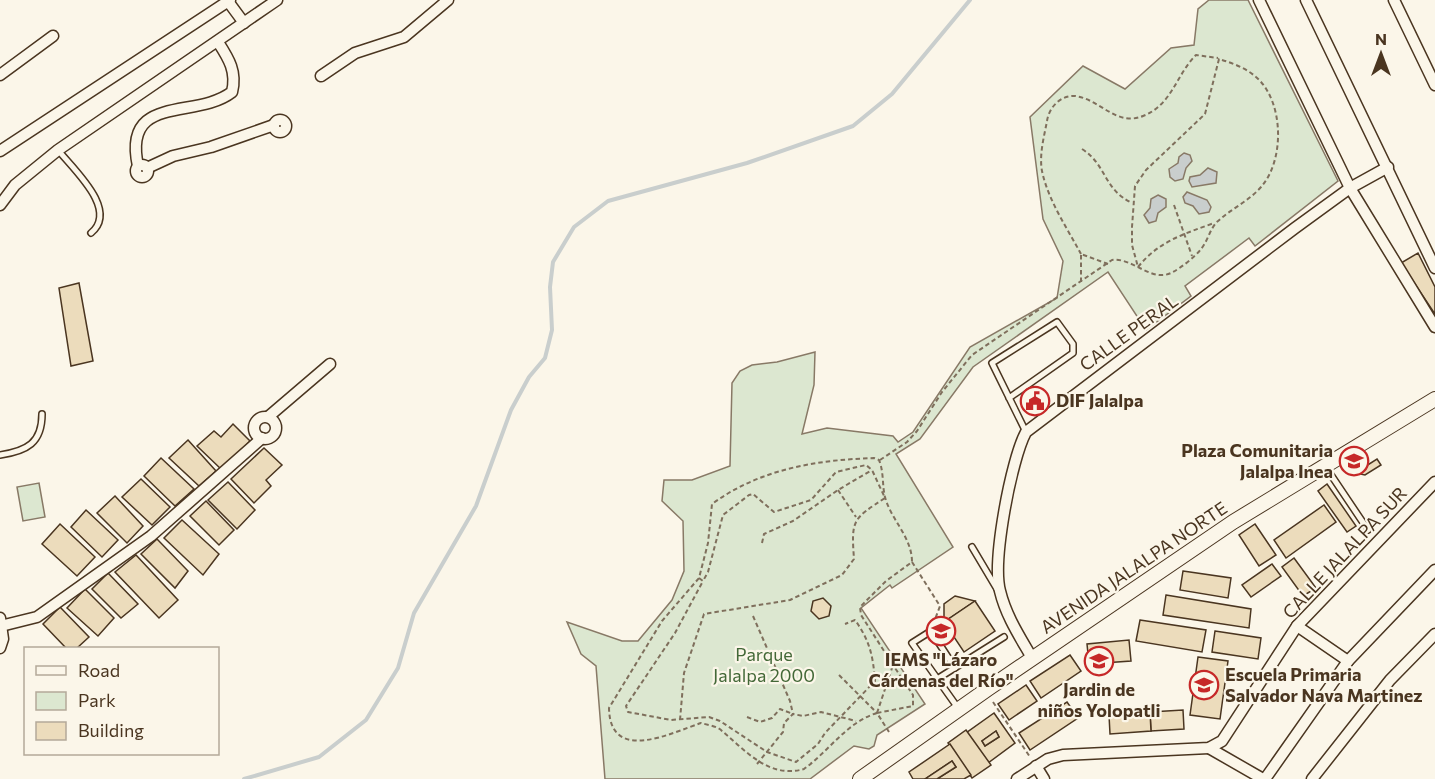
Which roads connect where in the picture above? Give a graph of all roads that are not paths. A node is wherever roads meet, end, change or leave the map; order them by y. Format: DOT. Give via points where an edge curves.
graph roads {
  1 [pos="228,0"];
  2 [pos="277,0"];
  3 [pos="448,0"];
  4 [pos="1259,0"];
  5 [pos="1305,0"];
  6 [pos="1394,0"];
  7 [pos="244,23"];
  8 [pos="53,36"];
  9 [pos="218,42"];
  10 [pos="0,75"];
  11 [pos="321,76"];
  12 [pos="1435,85"];
  13 [pos="274,125"];
  14 [pos="58,150"];
  15 [pos="0,151"];
  16 [pos="1388,167"];
  17 [pos="1350,188"];
  18 [pos="0,205"];
  19 [pos="91,233"];
  20 [pos="1435,268"];
  21 [pos="1435,327"];
  22 [pos="330,364"];
  23 [pos="1009,398"];
  24 [pos="1435,399"];
  25 [pos="42,414"];
  26 [pos="1026,432"];
  27 [pos="0,455"];
  28 [pos="1324,465"];
  29 [pos="1435,482"];
  30 [pos="1368,530"];
  31 [pos="972,547"];
  32 [pos="1435,570"];
  33 [pos="1000,593"];
  34 [pos="1,622"];
  35 [pos="1297,626"];
  36 [pos="1435,634"];
  37 [pos="1004,637"];
  38 [pos="0,648"];
  39 [pos="1032,658"];
  40 [pos="1348,661"];
  41 [pos="955,668"];
  42 [pos="937,679"];
  43 [pos="959,709"];
  44 [pos="1209,748"];
  45 [pos="1034,763"];
  46 [pos="860,779"];
  47 [pos="1017,779"];
  48 [pos="1044,779"];
  49 [pos="1264,779"];
  50 [pos="1312,779"];
  1 -- 7 [label="street"];
  1 -- 15 [label="street"];
  2 -- 7 [label="street"];
  3 -- 11 [label="street" via="404,37 355,53"];
  4 -- 17 [label="street"];
  5 -- 16 [label="street"];
  6 -- 12 [label="street"];
  7 -- 9 [label="street"];
  8 -- 10 [label="street"];
  9 -- 13 [label="street" via="231,62 235,79 232,92 223,99 155,115 139,130 134,146 143,167"];
  9 -- 14 [label="street"];
  14 -- 18 [label="street" via="15,185"];
  14 -- 19 [label="lane" via="99,204 99,226"];
  16 -- 17 [label="street, CALLE PERAL"];
  16 -- 20 [label="street"];
  17 -- 21 [label="street"];
  17 -- 26 [label="street, CALLE PERAL"];
  22 -- 34 [label="street" via="268,417 255,423 262,438 151,536 37,617"];
  23 -- 23 [label="lane" via="1073,353 1073,345 1058,322 992,363"];
  23 -- 26 [label="lane"];
  24 -- 28 [label="street, AVENIDA JALALPA NORTE"];
  25 -- 27 [label="lane" via="42,430 33,443"];
  26 -- 33 [label="street" via="1017,452 1005,511 997,574"];
  28 -- 30 [label="lane"];
  28 -- 39 [label="street, AVENIDA JALALPA NORTE"];
  29 -- 35 [label="street, CALLE JALALPA SUR"];
  31 -- 33 [label="lane"];
  32 -- 40 [label="street"];
  33 -- 39 [label="street"];
  34 -- 38 [label="street"];
  35 -- 40 [label="street"];
  35 -- 44 [label="street, CALLE JALALPA SUR" via="1222,741"];
  36 -- 50 [label="street" via="1390,680"];
  37 -- 41 [label="lane"];
  39 -- 43 [label="street, AVENIDA JALALPA NORTE"];
  40 -- 49 [label="street"];
  41 -- 42 [label="lane"];
  41 -- 42 [label="lane" via="931,631 912,643"];
  42 -- 43 [label="lane"];
  43 -- 46 [label="street, AVENIDA JALALPA NORTE"];
  44 -- 45 [label="street" via="1063,755"];
  44 -- 49 [label="street"];
  45 -- 47 [label="street"];
  45 -- 48 [label="street"];
}
